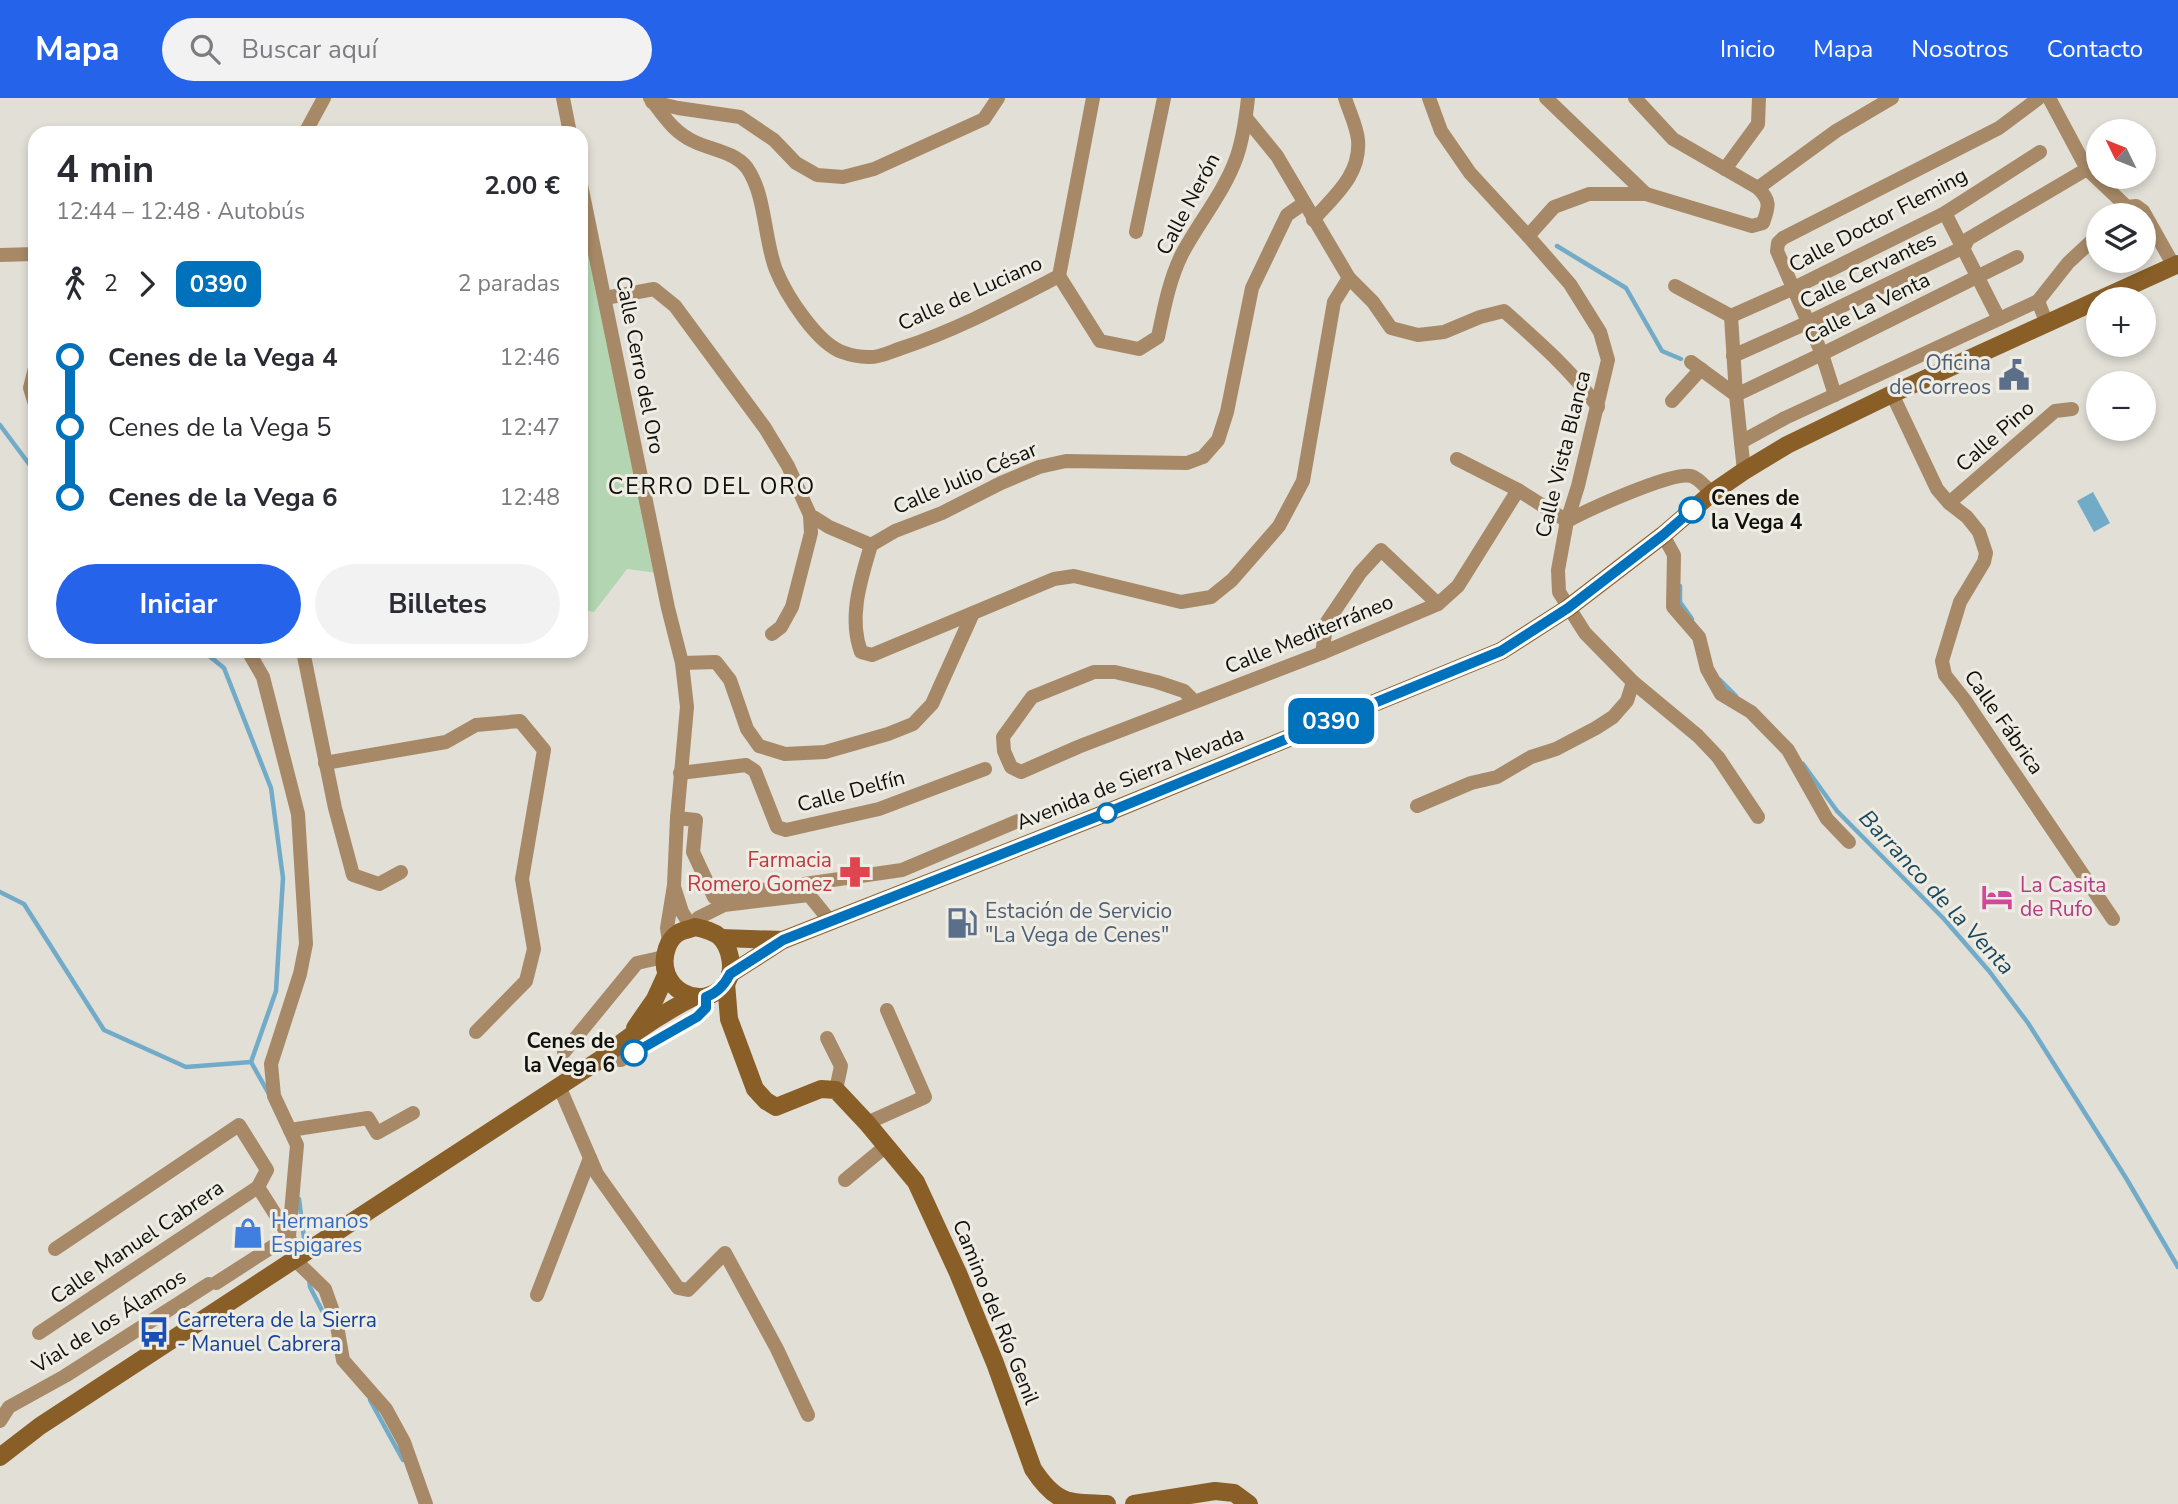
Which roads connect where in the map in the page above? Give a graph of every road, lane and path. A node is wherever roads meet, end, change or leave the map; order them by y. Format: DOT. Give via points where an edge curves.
graph roads {
  1 [pos="324,98"];
  2 [pos="563,98"];
  3 [pos="999,98"];
  4 [pos="1093,98"];
  5 [pos="1164,98"];
  6 [pos="1248,98"];
  7 [pos="1345,98"];
  8 [pos="1429,98"];
  9 [pos="1546,98"];
  10 [pos="1635,98"];
  11 [pos="1759,98"];
  12 [pos="1892,98"];
  13 [pos="2039,98"];
  14 [pos="2049,98"];
  15 [pos="651,100"];
  16 [pos="1246,118"];
  17 [pos="308,126"];
  18 [pos="569,126"];
  19 [pos="2040,152"];
  20 [pos="2086,167"];
  21 [pos="1725,169"];
  22 [pos="2086,170"];
  23 [pos="1758,188"];
  24 [pos="2104,189"];
  25 [pos="1646,194"];
  26 [pos="1304,203"];
  27 [pos="2116,203"];
  28 [pos="1945,213"];
  29 [pos="588,217"];
  30 [pos="1313,220"];
  31 [pos="1136,232"];
  32 [pos="2156,232"];
  33 [pos="1528,236"];
  34 [pos="2086,246"];
  35 [pos="1964,247"];
  36 [pos="28,254"];
  37 [pos="0,255"];
  38 [pos="2017,257"];
  39 [pos="2176,265"];
  40 [pos="1059,276"];
  41 [pos="1978,276"];
  42 [pos="1349,278"];
  43 [pos="1675,286"];
  44 [pos="2128,287"];
  45 [pos="1794,288"];
  46 [pos="606,298"];
  47 [pos="2038,302"];
  48 [pos="2086,306"];
  49 [pos="1731,316"];
  50 [pos="1999,319"];
  51 [pos="1809,322"];
  52 [pos="2047,324"];
  53 [pos="1822,354"];
  54 [pos="1733,356"];
  55 [pos="1892,394"];
  56 [pos="1736,395"];
  57 [pos="1835,396"];
  58 [pos="1672,401"];
  59 [pos="1598,407"];
  60 [pos="2072,409"];
  61 [pos="1741,442"];
  62 [pos="1457,459"];
  63 [pos="1744,471"];
  64 [pos="1518,490"];
  65 [pos="1712,494"];
  66 [pos="1949,503"];
  67 [pos="810,516"];
  68 [pos="1567,521"];
  69 [pos="1663,535"];
  70 [pos="871,545"];
  71 [pos="1438,604"];
  72 [pos="1568,608"];
  73 [pos="973,613"];
  74 [pos="772,634"];
  75 [pos="1322,653"];
  76 [pos="252,658"];
  77 [pos="304,658"];
  78 [pos="682,663"];
  79 [pos="1633,682"];
  80 [pos="1195,702"];
  81 [pos="325,764"];
  82 [pos="985,769"];
  83 [pos="680,774"];
  84 [pos="1417,806"];
  85 [pos="1758,817"];
  86 [pos="677,818"];
  87 [pos="1018,821"];
  88 [pos="1849,842"];
  89 [pos="401,872"];
  90 [pos="674,886"];
  91 [pos="2113,919"];
  92 [pos="831,922"];
  93 [pos="694,928"];
  94 [pos="721,938"];
  95 [pos="783,940"];
  96 [pos="666,950"];
  97 [pos="666,975"];
  98 [pos="728,979"];
  99 [pos="703,996"];
  100 [pos="887,1010"];
  101 [pos="729,1019"];
  102 [pos="476,1032"];
  103 [pos="629,1037"];
  104 [pos="827,1038"];
  105 [pos="564,1052"];
  106 [pos="601,1059"];
  107 [pos="559,1086"];
  108 [pos="836,1090"];
  109 [pos="413,1113"];
  110 [pos="867,1123"];
  111 [pos="290,1130"];
  112 [pos="886,1146"];
  113 [pos="590,1158"];
  114 [pos="845,1180"];
  115 [pos="258,1187"];
  116 [pos="289,1236"];
  117 [pos="55,1249"];
  118 [pos="294,1259"];
  119 [pos="537,1295"];
  120 [pos="39,1333"];
  121 [pos="808,1415"];
  122 [pos="0,1421"];
  123 [pos="0,1457"];
  124 [pos="1056,1501"];
  125 [pos="426,1504"];
  126 [pos="1107,1504"];
  127 [pos="1134,1504"];
  128 [pos="1249,1504"];
  1 -- 17 [label="street"];
  2 -- 18 [label="street"];
  3 -- 15 [label="street" via="984,120 874,169 843,177 817,175 796,163 774,140 740,117"];
  4 -- 40 [label="street, Calle de Luciano"];
  5 -- 31 [label="street"];
  6 -- 16 [label="street, Calle Nerón"];
  7 -- 30 [label="street" via="1358,139 1358,158 1350,178"];
  8 -- 33 [label="street, Calle Vista Blanca" via="1441,131 1470,173"];
  9 -- 25 [label="street"];
  10 -- 21 [label="street" via="1673,139"];
  11 -- 21 [label="street" via="1758,124"];
  12 -- 23 [label="street" via="1836,131"];
  13 -- 45 [label="street" via="1999,128 1783,238 1777,251"];
  14 -- 20 [label="street"];
  15 -- 40 [label="street, Calle de Luciano" via="669,125 746,167 760,199 776,269 791,302 840,352 871,358 919,342"];
  16 -- 26 [label="street" via="1277,156"];
  16 -- 40 [label="street, Calle Nerón" via="1237,157 1177,266 1158,337 1139,349 1100,341"];
  19 -- 28 [label="street, Calle Doctor Fleming"];
  21 -- 23 [label="street"];
  22 -- 35 [label="street, Calle Cervantes" via="1968,239"];
  23 -- 25 [label="street" via="1768,207 1763,223 1752,226"];
  24 -- 27 [label="street"];
  25 -- 33 [label="street" via="1589,194 1554,207"];
  26 -- 30 [label="street"];
  26 -- 70 [label="street, Calle Julio César" via="1287,215 1252,288 1227,412 1218,440 1203,457 1187,463 1066,461 1039,467"];
  28 -- 35 [label="street"];
  28 -- 45 [label="street, Calle Doctor Fleming"];
  29 -- 46 [label="street, Calle Cerro del Oro"];
  30 -- 42 [label="street"];
  32 -- 39 [label="street"];
  33 -- 59 [label="street, Calle Vista Blanca" via="1570,284 1600,332 1608,360"];
  34 -- 47 [label="street"];
  35 -- 41 [label="street"];
  35 -- 51 [label="street, Calle Cervantes"];
  36 -- 37 [label="street"];
  38 -- 41 [label="street, Calle La Venta"];
  39 -- 44 [label="street, Avenida de Sierra Nevada"];
  41 -- 50 [label="street"];
  41 -- 53 [label="street, Calle La Venta"];
  42 -- 59 [label="street" via="1391,328 1418,335 1444,332 1504,311 1546,348"];
  42 -- 73 [label="street" via="1334,302 1303,481 1279,526 1232,580 1211,597 1181,602 1074,576 1054,579"];
  43 -- 49 [label="street"];
  45 -- 49 [label="street, Calle Doctor Fleming"];
  45 -- 51 [label="street"];
  46 -- 67 [label="street" via="654,289 675,306 765,428"];
  46 -- 78 [label="street, Calle Cerro del Oro"];
  47 -- 50 [label="street"];
  47 -- 52 [label="street"];
  48 -- 52 [label="street, Avenida de Sierra Nevada"];
  49 -- 54 [label="street"];
  50 -- 57 [label="street"];
  51 -- 53 [label="street"];
  51 -- 54 [label="street, Calle Cervantes"];
  52 -- 55 [label="street, Avenida de Sierra Nevada"];
  53 -- 56 [label="street, Calle La Venta"];
  53 -- 57 [label="street"];
  54 -- 56 [label="street"];
  55 -- 63 [label="street, Avenida de Sierra Nevada"];
  55 -- 66 [label="street, Calle Fábrica" via="1937,489"];
  56 -- 58 [label="street" via="1696,365"];
  56 -- 61 [label="street"];
  57 -- 61 [label="street"];
  59 -- 68 [label="street, Calle Vista Blanca"];
  60 -- 66 [label="street, Calle Pino" via="2055,411"];
  61 -- 63 [label="street"];
  62 -- 64 [label="street"];
  63 -- 65 [label="street, Avenida de Sierra Nevada"];
  64 -- 68 [label="street"];
  64 -- 71 [label="street" via="1458,586"];
  65 -- 68 [label="street" via="1695,476 1682,475"];
  65 -- 69 [label="street, Avenida de Sierra Nevada"];
  66 -- 91 [label="street, Calle Fábrica" via="1979,532 1986,553 1960,602 1942,661 1945,675"];
  67 -- 70 [label="street"];
  67 -- 74 [label="street" via="811,533 792,607"];
  68 -- 72 [label="street, Calle Vista Blanca" via="1558,570 1559,592"];
  69 -- 72 [label="street, Avenida de Sierra Nevada"];
  69 -- 88 [label="street" via="1674,555 1673,607 1699,637 1707,669 1721,694 1751,712 1787,750 1826,819"];
  70 -- 73 [label="street" via="858,587 856,637 861,652 872,655"];
  71 -- 75 [label="street, Calle Mediterráneo"];
  71 -- 75 [label="street" via="1381,550 1327,622"];
  72 -- 79 [label="street, Calle Vista Blanca" via="1585,633"];
  72 -- 92 [label="street, Avenida de Sierra Nevada" via="1501,651"];
  73 -- 78 [label="street" via="932,704 913,723 825,752 785,754 759,746 747,729 730,680 716,662"];
  75 -- 80 [label="street, Calle Mediterráneo"];
  76 -- 111 [label="street" via="263,677 298,814 306,944 271,1064 274,1096"];
  77 -- 81 [label="street"];
  78 -- 83 [label="street, Calle Cerro del Oro" via="687,707"];
  79 -- 84 [label="street" via="1627,701 1596,728 1497,777"];
  79 -- 85 [label="street, Calle Vista Blanca" via="1718,757"];
  80 -- 80 [label="street, Calle Mediterráneo" via="1184,691 1157,682 1115,671 1094,672 1032,697 1003,737 1004,751 1011,767 1021,772"];
  81 -- 89 [label="street" via="353,875 379,884"];
  81 -- 102 [label="street" via="446,742 476,725 520,721 544,750 523,878 534,949 526,981"];
  82 -- 83 [label="street, Calle Delfín" via="879,810 786,830 777,827 755,771 746,765"];
  83 -- 86 [label="street, Calle Cerro del Oro"];
  86 -- 87 [label="street" via="696,820 693,852 714,897 902,870"];
  86 -- 90 [label="street, Calle Cerro del Oro"];
  90 -- 93 [label="street, Calle Cerro del Oro" via="682,912"];
  90 -- 96 [label="street, Calle Cerro del Oro"];
  92 -- 93 [label="street" via="809,895 724,905 698,918"];
  92 -- 95 [label="street, Avenida de Sierra Nevada"];
  93 -- 94 [label="street"];
  93 -- 96 [label="street" via="679,932"];
  94 -- 95 [label="street, Avenida de Sierra Nevada"];
  94 -- 98 [label="street" via="730,955"];
  95 -- 98 [label="street, Avenida de Sierra Nevada"];
  96 -- 97 [label="street"];
  96 -- 105 [label="street" via="637,963"];
  97 -- 99 [label="street" via="676,989"];
  97 -- 103 [label="street"];
  98 -- 99 [label="street"];
  98 -- 101 [label="street"];
  99 -- 101 [label="street"];
  99 -- 103 [label="street" via="663,1014"];
  99 -- 106 [label="street" via="706,1008 697,1017 621,1060"];
  100 -- 110 [label="street" via="925,1097"];
  101 -- 108 [label="street" via="755,1088 766,1101 776,1107 821,1089"];
  103 -- 106 [label="street"];
  104 -- 108 [label="street" via="841,1066"];
  106 -- 107 [label="street"];
  107 -- 113 [label="street"];
  107 -- 118 [label="street"];
  108 -- 110 [label="street, Camino del Río Genil"];
  109 -- 111 [label="street" via="377,1133 368,1118"];
  110 -- 112 [label="street, Camino del Río Genil"];
  111 -- 116 [label="street" via="297,1145"];
  112 -- 114 [label="street"];
  112 -- 124 [label="street, Camino del Río Genil" via="916,1182 995,1363 1033,1469"];
  113 -- 119 [label="street"];
  113 -- 121 [label="street" via="678,1288 688,1290 725,1253"];
  115 -- 116 [label="street"];
  115 -- 117 [label="street" via="267,1170 239,1125"];
  115 -- 120 [label="street, Calle Manuel Cabrera"];
  116 -- 118 [label="street"];
  116 -- 122 [label="street, Vial de los Álamos" via="9,1407"];
  118 -- 123 [label="street"];
  118 -- 125 [label="street" via="325,1289 343,1360 386,1409 404,1442"];
  124 -- 126 [label="street, Camino del Río Genil"];
  127 -- 128 [label="street" via="1215,1491 1234,1493"];
}
